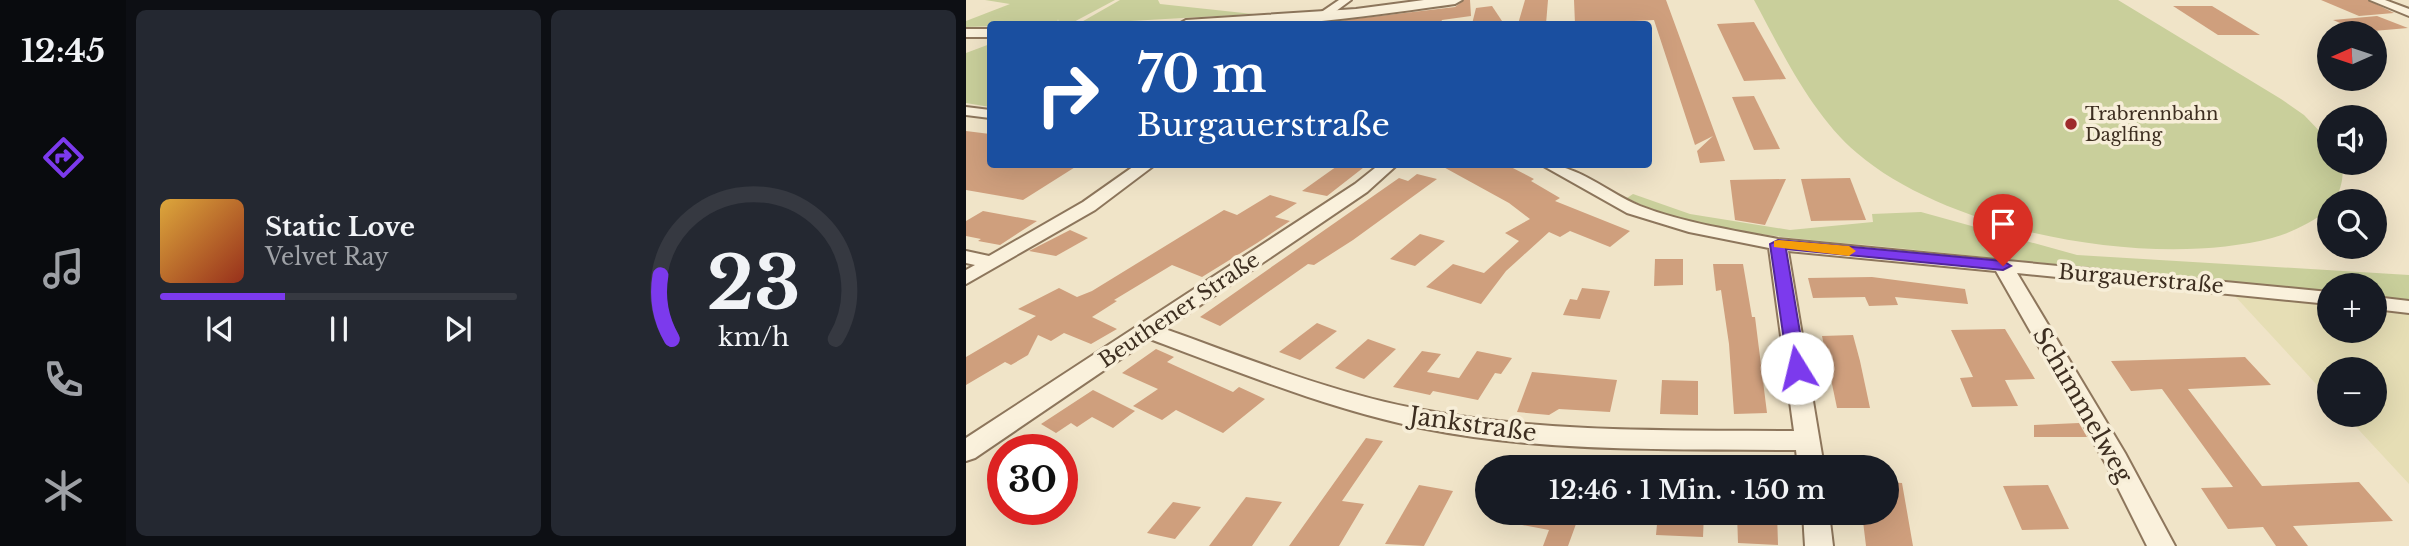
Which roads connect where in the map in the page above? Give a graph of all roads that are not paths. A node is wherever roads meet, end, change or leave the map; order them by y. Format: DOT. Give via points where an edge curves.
graph roads {
  1 [pos="1346,0"];
  2 [pos="1455,0"];
  3 [pos="2375,0"];
  4 [pos="2409,13"];
  5 [pos="1324,15"];
  6 [pos="1232,21"];
  7 [pos="966,33"];
  8 [pos="987,33"];
  9 [pos="966,111"];
  10 [pos="987,114"];
  11 [pos="1142,168"];
  12 [pos="1385,168"];
  13 [pos="1556,168"];
  14 [pos="1778,244"];
  15 [pos="966,257"];
  16 [pos="993,264"];
  17 [pos="2003,266"];
  18 [pos="966,278"];
  19 [pos="2317,297"];
  20 [pos="2387,304"];
  21 [pos="2409,307"];
  22 [pos="1150,331"];
  23 [pos="1809,441"];
  24 [pos="966,451"];
  25 [pos="1810,455"];
  26 [pos="1817,525"];
  27 [pos="1819,546"];
  28 [pos="2161,546"];
  1 -- 5 [label="street"];
  2 -- 5 [label="street"];
  3 -- 4 [label="street"];
  5 -- 6 [label="street"];
  7 -- 8 [label="street"];
  9 -- 10 [label="street"];
  11 -- 16 [label="street"];
  12 -- 22 [label="street, Beuthener Straße"];
  13 -- 14 [label="street, Burgauerstraße" via="1633,209 1689,227"];
  14 -- 17 [label="street, Burgauerstraße"];
  14 -- 23 [label="street"];
  15 -- 16 [label="street"];
  16 -- 18 [label="street"];
  17 -- 19 [label="street, Burgauerstraße"];
  17 -- 28 [label="street, Schimmelweg"];
  20 -- 21 [label="street"];
  22 -- 23 [label="street, Jankstraße" via="1325,395 1424,419 1561,436"];
  22 -- 24 [label="street, Beuthener Straße"];
  23 -- 25 [label="street"];
  26 -- 27 [label="street"];
}
